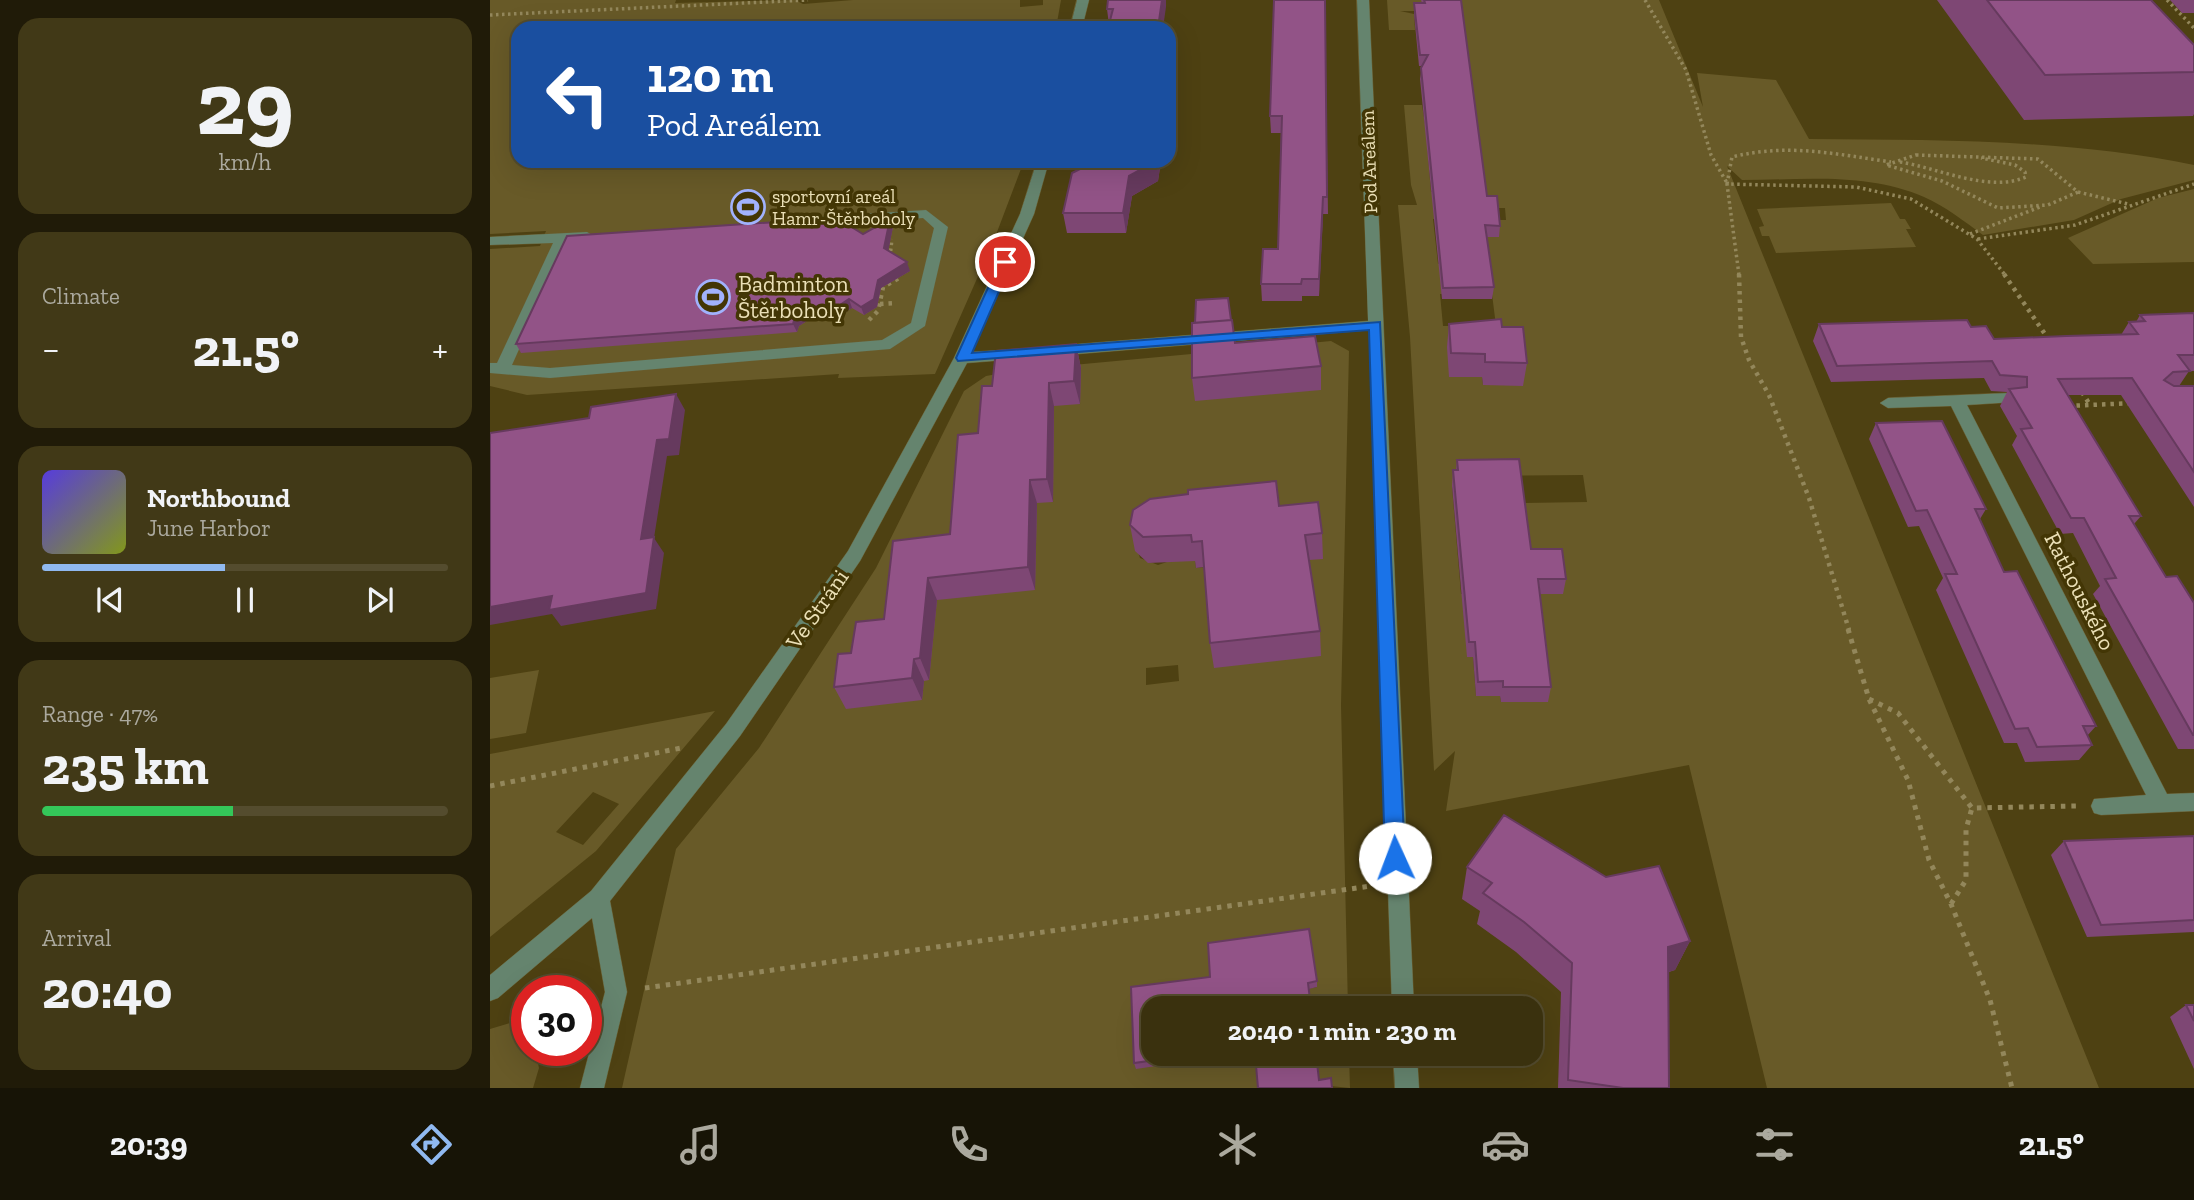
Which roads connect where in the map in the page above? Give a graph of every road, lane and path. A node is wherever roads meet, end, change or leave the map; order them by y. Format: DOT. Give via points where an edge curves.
graph roads {
  1 [pos="808,0"];
  2 [pos="1083,0"];
  3 [pos="1363,0"];
  4 [pos="1645,0"];
  5 [pos="2166,0"];
  6 [pos="490,15"];
  7 [pos="1078,21"];
  8 [pos="2194,28"];
  9 [pos="1973,156"];
  10 [pos="1899,162"];
  11 [pos="1041,168"];
  12 [pos="1727,184"];
  13 [pos="2194,184"];
  14 [pos="2078,192"];
  15 [pos="2129,204"];
  16 [pos="2048,205"];
  17 [pos="805,222"];
  18 [pos="1970,234"];
  19 [pos="602,235"];
  20 [pos="893,235"];
  21 [pos="562,237"];
  22 [pos="1977,239"];
  23 [pos="490,241"];
  24 [pos="901,263"];
  25 [pos="903,275"];
  26 [pos="866,323"];
  27 [pos="1375,325"];
  28 [pos="2054,347"];
  29 [pos="962,358"];
  30 [pos="496,368"];
  31 [pos="2076,382"];
  32 [pos="2009,398"];
  33 [pos="1956,400"];
  34 [pos="1888,403"];
  35 [pos="2144,403"];
  36 [pos="2090,405"];
  37 [pos="1869,699"];
  38 [pos="725,739"];
  39 [pos="490,786"];
  40 [pos="2194,802"];
  41 [pos="2161,803"];
  42 [pos="2101,806"];
  43 [pos="1972,808"];
  44 [pos="1396,882"];
  45 [pos="598,898"];
  46 [pos="1951,904"];
  47 [pos="490,990"];
  48 [pos="616,992"];
  49 [pos="1402,996"];
  50 [pos="1406,1066"];
  51 [pos="592,1088"];
  52 [pos="1407,1088"];
  53 [pos="2012,1088"];
  1 -- 6 [label="path"];
  2 -- 7 [label="street"];
  3 -- 27 [label="street, Pod Areálem"];
  4 -- 12 [label="path" via="1686,70 1698,119"];
  5 -- 8 [label="path"];
  9 -- 10 [label="path" via="1916,155"];
  9 -- 10 [label="path" via="2015,165 2026,177 2019,183 2003,184"];
  9 -- 14 [label="path" via="2038,159"];
  10 -- 12 [label="path" via="1764,149 1732,158"];
  10 -- 16 [label="path" via="1886,165 1942,181 1986,205"];
  11 -- 29 [label="street, Ve Stráni" via="1027,214"];
  12 -- 18 [label="path" via="1818,184 1884,191 1911,199"];
  12 -- 37 [label="path" via="1739,261 1741,337 1809,498"];
  13 -- 15 [label="path"];
  14 -- 15 [label="path"];
  14 -- 16 [label="path"];
  15 -- 22 [label="path" via="2065,227"];
  16 -- 18 [label="path"];
  17 -- 30 [label="street" via="926,214 941,227 918,326 885,345 550,373"];
  18 -- 22 [label="path"];
  19 -- 21 [label="street"];
  20 -- 24 [label="path" via="889,259"];
  21 -- 23 [label="street"];
  21 -- 30 [label="street"];
  22 -- 28 [label="path"];
  25 -- 26 [label="path" via="884,285 878,311"];
  27 -- 29 [label="street"];
  27 -- 44 [label="street, Pod Areálem"];
  29 -- 38 [label="street, Ve Stráni" via="854,556"];
  31 -- 36 [label="path"];
  32 -- 33 [label="street"];
  32 -- 36 [label="path" via="2034,407"];
  33 -- 34 [label="street"];
  33 -- 41 [label="street, Rathouského"];
  35 -- 36 [label="path"];
  37 -- 43 [label="path" via="1898,713"];
  37 -- 46 [label="path" via="1908,780 1929,860"];
  38 -- 39 [label="path"];
  38 -- 45 [label="street, Ve Stráni"];
  40 -- 41 [label="street"];
  41 -- 42 [label="street"];
  42 -- 43 [label="path"];
  43 -- 46 [label="path" via="1966,830 1966,880"];
  44 -- 48 [label="path"];
  44 -- 49 [label="street, Pod Areálem"];
  45 -- 47 [label="street, Ve Stráni"];
  45 -- 48 [label="street"];
  46 -- 53 [label="path" via="1990,1000"];
  48 -- 51 [label="street"];
  50 -- 52 [label="street"];
}
